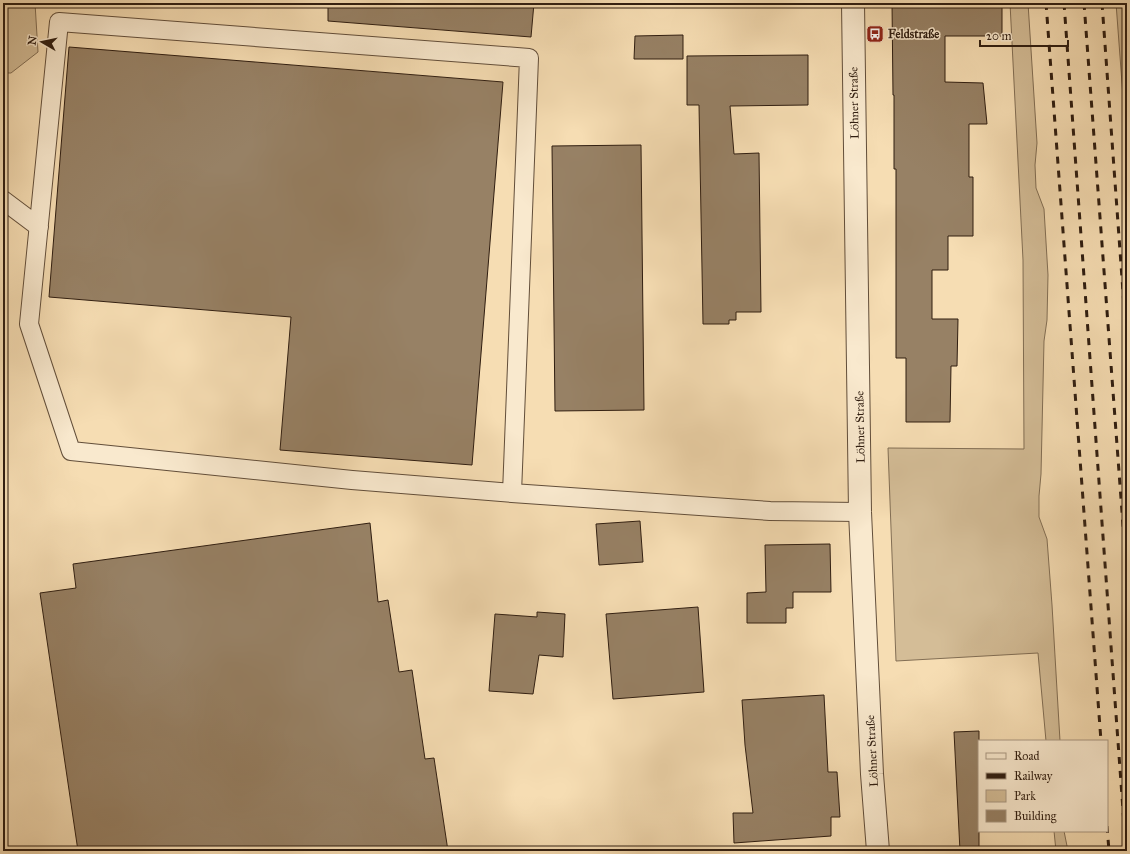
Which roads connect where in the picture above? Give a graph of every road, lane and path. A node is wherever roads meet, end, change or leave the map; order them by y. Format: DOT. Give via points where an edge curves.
graph roads {
  1 [pos="853,3"];
  2 [pos="3,200"];
  3 [pos="39,227"];
  4 [pos="512,493"];
  5 [pos="860,512"];
  6 [pos="878,851"];
  1 -- 5 [label="street, Löhner Straße"];
  2 -- 3 [label="lane"];
  3 -- 4 [label="lane" via="29,324 71,450 352,480"];
  3 -- 4 [label="lane" via="59,22 529,58"];
  4 -- 5 [label="lane" via="770,511"];
  5 -- 6 [label="street, Löhner Straße"];
}
